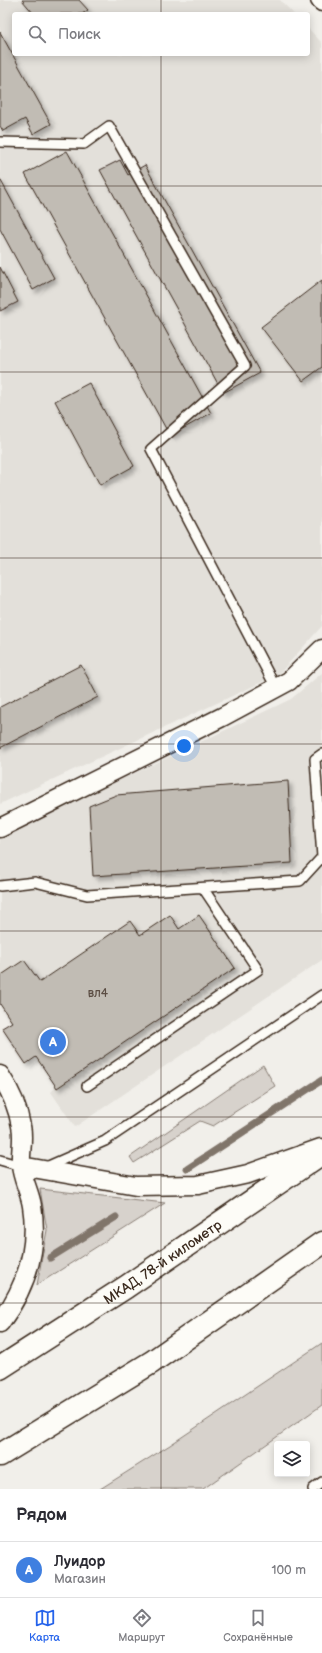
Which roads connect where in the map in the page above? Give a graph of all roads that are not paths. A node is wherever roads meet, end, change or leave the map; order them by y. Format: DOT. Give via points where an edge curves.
graph roads {
  1 [pos="320,0"];
  2 [pos="322,2"];
  3 [pos="0,142"];
  4 [pos="322,649"];
  5 [pos="276,688"];
  6 [pos="322,754"];
  7 [pos="0,828"];
  8 [pos="321,833"];
  9 [pos="0,886"];
  10 [pos="203,888"];
  11 [pos="322,995"];
  12 [pos="0,1076"];
  13 [pos="87,1086"];
  14 [pos="322,1148"];
  15 [pos="322,1153"];
  16 [pos="0,1160"];
  17 [pos="21,1166"];
  18 [pos="41,1169"];
  19 [pos="322,1243"];
  20 [pos="0,1323"];
  21 [pos="0,1368"];
  22 [pos="0,1455"];
  23 [pos="322,1482"];
  24 [pos="313,1489"];
  1 -- 2 [label="street"];
  3 -- 5 [label="lane" via="84,144 109,126 245,366 151,448"];
  4 -- 5 [label="street" via="289,681"];
  5 -- 7 [label="street"];
  6 -- 8 [label="lane" via="315,759"];
  8 -- 10 [label="lane" via="322,857 300,881"];
  9 -- 10 [label="lane" via="35,882 87,895"];
  10 -- 13 [label="lane" via="258,970"];
  11 -- 18 [label="lane" via="105,1141"];
  12 -- 17 [label="street" via="10,1090 21,1126"];
  14 -- 18 [label="street" via="248,1174 198,1185 136,1186"];
  15 -- 21 [label="highway, МКАД, 78-й километр" via="126,1287"];
  16 -- 17 [label="lane"];
  17 -- 18 [label="street"];
  17 -- 20 [label="street" via="32,1206 34,1236 23,1286"];
  19 -- 22 [label="highway" via="152,1362"];
  23 -- 24 [label="lane"];
}
